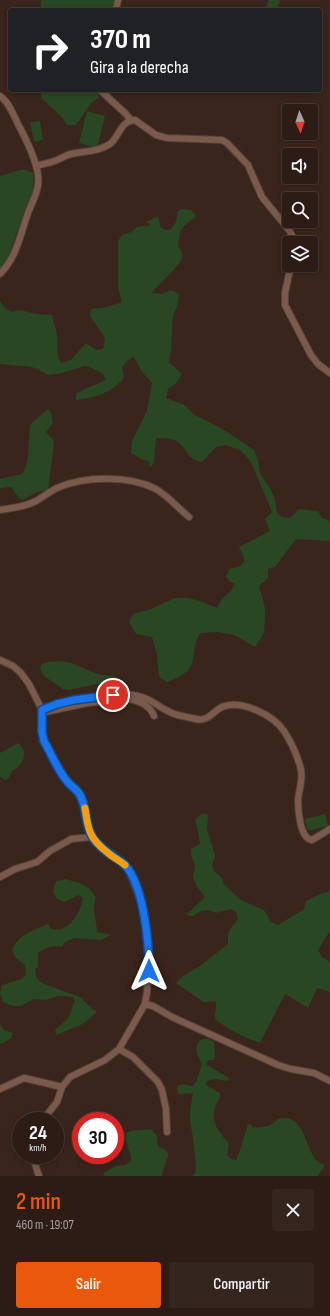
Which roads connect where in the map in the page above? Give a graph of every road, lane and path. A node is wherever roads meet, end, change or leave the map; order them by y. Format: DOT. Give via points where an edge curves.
graph roads {
  1 [pos="102,92"];
  2 [pos="0,96"];
  3 [pos="131,120"];
  4 [pos="36,166"];
  5 [pos="292,236"];
  6 [pos="290,272"];
  7 [pos="0,274"];
  8 [pos="330,373"];
  9 [pos="0,510"];
  10 [pos="189,517"];
  11 [pos="0,660"];
  12 [pos="42,712"];
  13 [pos="154,716"];
  14 [pos="330,829"];
  15 [pos="92,837"];
  16 [pos="0,877"];
  17 [pos="145,1004"];
  18 [pos="119,1049"];
  19 [pos="330,1081"];
  20 [pos="62,1087"];
  21 [pos="0,1089"];
  22 [pos="49,1112"];
  23 [pos="167,1132"];
  24 [pos="35,1164"];
  25 [pos="38,1176"];
  1 -- 3 [label="street"];
  2 -- 4 [label="street" via="9,106"];
  3 -- 4 [label="street" via="125,123 109,145"];
  3 -- 5 [label="street" via="135,120 156,135 167,138 225,141 248,165 262,197"];
  4 -- 7 [label="street" via="37,194 15,254"];
  6 -- 8 [label="street" via="284,301 286,309 311,355"];
  9 -- 10 [label="street" via="26,506 71,483 106,479 150,487"];
  11 -- 12 [label="street" via="21,673"];
  12 -- 13 [label="street" via="87,703 133,699 146,705"];
  12 -- 14 [label="street" via="57,704 74,700 122,694 144,698 171,713 198,719 206,719 223,707 246,706 275,721 291,746 301,771 298,804 304,835 312,840"];
  12 -- 15 [label="street" via="44,741 66,780 81,797"];
  15 -- 16 [label="street" via="71,839 50,850 37,862"];
  15 -- 17 [label="street" via="107,853 126,866 139,895 144,912 149,953"];
  17 -- 18 [label="street"];
  17 -- 19 [label="street" via="278,1065 314,1073"];
  18 -- 20 [label="street" via="105,1060 72,1075"];
  18 -- 23 [label="street" via="133,1057 158,1082 166,1109"];
  20 -- 21 [label="street" via="24,1078"];
  20 -- 22 [label="street" via="57,1102"];
  24 -- 25 [label="street"];
}
